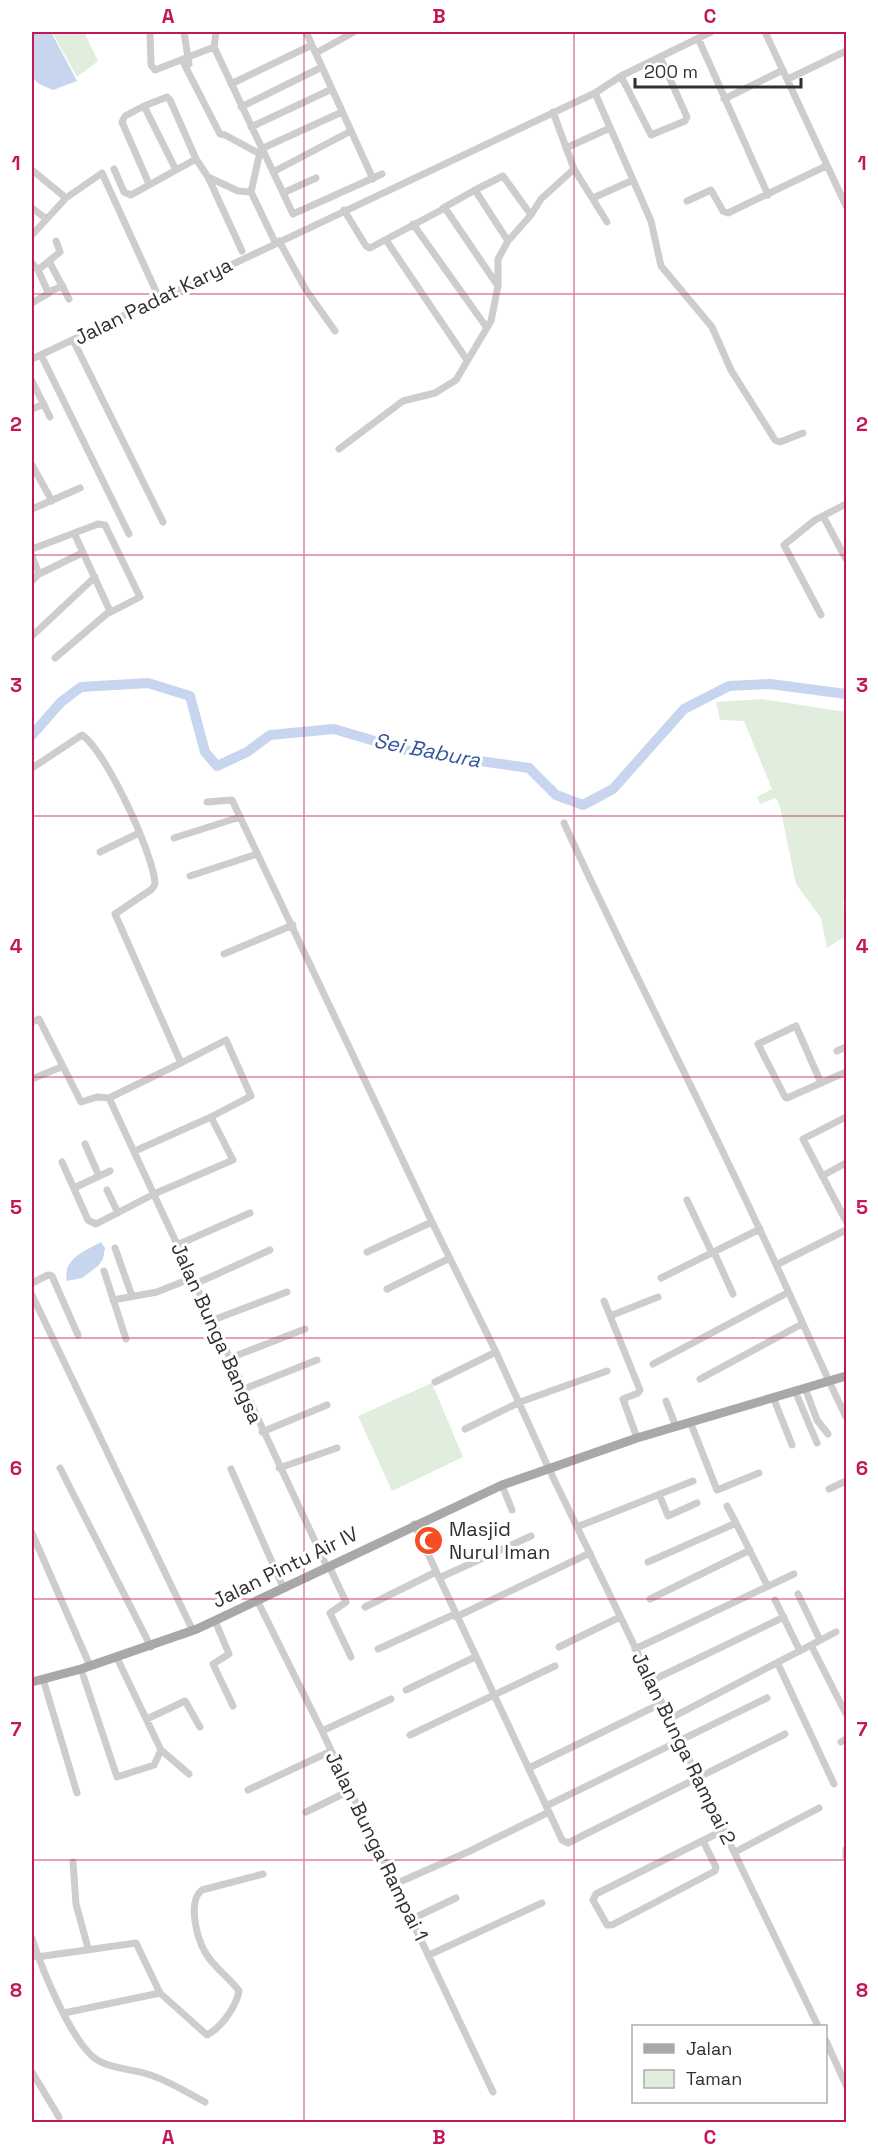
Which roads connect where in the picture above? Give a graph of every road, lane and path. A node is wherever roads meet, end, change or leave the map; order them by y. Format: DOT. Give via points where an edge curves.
graph roads {
  1 [pos="150,32"];
  2 [pos="184,32"];
  3 [pos="216,32"];
  4 [pos="306,32"];
  5 [pos="354,32"];
  6 [pos="711,32"];
  7 [pos="765,32"];
  8 [pos="338,35"];
  9 [pos="698,38"];
  10 [pos="312,45"];
  11 [pos="214,47"];
  12 [pos="846,51"];
  13 [pos="316,53"];
  14 [pos="660,57"];
  15 [pos="184,59"];
  16 [pos="322,67"];
  17 [pos="783,70"];
  18 [pos="621,76"];
  19 [pos="788,80"];
  20 [pos="231,84"];
  21 [pos="332,90"];
  22 [pos="595,93"];
  23 [pos="724,99"];
  24 [pos="144,106"];
  25 [pos="242,107"];
  26 [pos="342,112"];
  27 [pos="553,112"];
  28 [pos="251,127"];
  29 [pos="610,128"];
  30 [pos="351,131"];
  31 [pos="566,148"];
  32 [pos="260,152"];
  33 [pos="196,159"];
  34 [pos="826,166"];
  35 [pos="114,169"];
  36 [pos="574,169"];
  37 [pos="32,170"];
  38 [pos="176,170"];
  39 [pos="273,172"];
  40 [pos="382,174"];
  41 [pos="208,177"];
  42 [pos="316,178"];
  43 [pos="373,178"];
  44 [pos="633,180"];
  45 [pos="150,184"];
  46 [pos="475,190"];
  47 [pos="251,192"];
  48 [pos="283,193"];
  49 [pos="768,195"];
  50 [pos="66,198"];
  51 [pos="593,198"];
  52 [pos="687,201"];
  53 [pos="846,203"];
  54 [pos="32,208"];
  55 [pos="443,208"];
  56 [pos="344,210"];
  57 [pos="531,215"];
  58 [pos="45,218"];
  59 [pos="607,222"];
  60 [pos="413,224"];
  61 [pos="32,235"];
  62 [pos="386,240"];
  63 [pos="56,241"];
  64 [pos="277,241"];
  65 [pos="508,241"];
  66 [pos="242,251"];
  67 [pos="50,261"];
  68 [pos="32,263"];
  69 [pos="38,270"];
  70 [pos="63,286"];
  71 [pos="498,286"];
  72 [pos="50,293"];
  73 [pos="69,299"];
  74 [pos="160,300"];
  75 [pos="32,303"];
  76 [pos="487,328"];
  77 [pos="335,331"];
  78 [pos="73,340"];
  79 [pos="40,355"];
  80 [pos="32,359"];
  81 [pos="467,360"];
  82 [pos="32,381"];
  83 [pos="44,404"];
  84 [pos="32,409"];
  85 [pos="50,417"];
  86 [pos="803,433"];
  87 [pos="339,449"];
  88 [pos="32,465"];
  89 [pos="80,488"];
  90 [pos="52,501"];
  91 [pos="846,504"];
  92 [pos="32,509"];
  93 [pos="823,516"];
  94 [pos="163,522"];
  95 [pos="74,533"];
  96 [pos="129,534"];
  97 [pos="32,549"];
  98 [pos="82,553"];
  99 [pos="32,556"];
  100 [pos="846,560"];
  101 [pos="39,574"];
  102 [pos="95,577"];
  103 [pos="32,581"];
  104 [pos="109,613"];
  105 [pos="821,615"];
  106 [pos="32,636"];
  107 [pos="55,658"];
  108 [pos="32,768"];
  109 [pos="207,802"];
  110 [pos="240,817"];
  111 [pos="564,823"];
  112 [pos="139,833"];
  113 [pos="174,838"];
  114 [pos="100,852"];
  115 [pos="257,854"];
  116 [pos="190,876"];
  117 [pos="293,925"];
  118 [pos="224,954"];
  119 [pos="32,1022"];
  120 [pos="846,1047"];
  121 [pos="837,1051"];
  122 [pos="181,1062"];
  123 [pos="61,1067"];
  124 [pos="846,1072"];
  125 [pos="32,1079"];
  126 [pos="821,1083"];
  127 [pos="109,1098"];
  128 [pos="212,1117"];
  129 [pos="846,1117"];
  130 [pos="85,1144"];
  131 [pos="135,1151"];
  132 [pos="62,1162"];
  133 [pos="846,1163"];
  134 [pos="110,1171"];
  135 [pos="99,1176"];
  136 [pos="822,1176"];
  137 [pos="74,1188"];
  138 [pos="107,1190"];
  139 [pos="154,1194"];
  140 [pos="687,1200"];
  141 [pos="118,1213"];
  142 [pos="250,1213"];
  143 [pos="846,1221"];
  144 [pos="432,1222"];
  145 [pos="760,1229"];
  146 [pos="846,1230"];
  147 [pos="177,1245"];
  148 [pos="115,1248"];
  149 [pos="270,1250"];
  150 [pos="367,1252"];
  151 [pos="713,1253"];
  152 [pos="450,1258"];
  153 [pos="776,1265"];
  154 [pos="104,1271"];
  155 [pos="661,1278"];
  156 [pos="194,1281"];
  157 [pos="32,1283"];
  158 [pos="387,1289"];
  159 [pos="287,1292"];
  160 [pos="787,1293"];
  161 [pos="733,1294"];
  162 [pos="32,1295"];
  163 [pos="132,1296"];
  164 [pos="658,1297"];
  165 [pos="113,1300"];
  166 [pos="603,1301"];
  167 [pos="610,1316"];
  168 [pos="213,1320"];
  169 [pos="802,1324"];
  170 [pos="305,1329"];
  171 [pos="78,1335"];
  172 [pos="126,1339"];
  173 [pos="496,1352"];
  174 [pos="230,1358"];
  175 [pos="317,1360"];
  176 [pos="653,1364"];
  177 [pos="607,1371"];
  178 [pos="846,1376"];
  179 [pos="700,1379"];
  180 [pos="829,1381"];
  181 [pos="435,1382"];
  182 [pos="805,1388"];
  183 [pos="244,1389"];
  184 [pos="795,1391"];
  185 [pos="773,1397"];
  186 [pos="666,1401"];
  187 [pos="520,1402"];
  188 [pos="327,1404"];
  189 [pos="846,1417"];
  190 [pos="691,1424"];
  191 [pos="676,1427"];
  192 [pos="465,1429"];
  193 [pos="262,1431"];
  194 [pos="828,1434"];
  195 [pos="637,1438"];
  196 [pos="817,1443"];
  197 [pos="792,1444"];
  198 [pos="337,1448"];
  199 [pos="60,1468"];
  200 [pos="279,1468"];
  201 [pos="231,1469"];
  202 [pos="549,1469"];
  203 [pos="759,1473"];
  204 [pos="693,1481"];
  205 [pos="846,1481"];
  206 [pos="502,1485"];
  207 [pos="829,1489"];
  208 [pos="659,1494"];
  209 [pos="697,1503"];
  210 [pos="727,1506"];
  211 [pos="512,1510"];
  212 [pos="736,1523"];
  213 [pos="414,1524"];
  214 [pos="577,1527"];
  215 [pos="32,1533"];
  216 [pos="531,1536"];
  217 [pos="750,1550"];
  218 [pos="590,1553"];
  219 [pos="648,1562"];
  220 [pos="328,1566"];
  221 [pos="794,1574"];
  222 [pos="437,1575"];
  223 [pos="767,1585"];
  224 [pos="283,1587"];
  225 [pos="798,1594"];
  226 [pos="650,1599"];
  227 [pos="257,1600"];
  228 [pos="775,1600"];
  229 [pos="365,1607"];
  230 [pos="455,1616"];
  231 [pos="620,1617"];
  232 [pos="784,1617"];
  233 [pos="215,1622"];
  234 [pos="193,1631"];
  235 [pos="836,1632"];
  236 [pos="820,1640"];
  237 [pos="811,1645"];
  238 [pos="150,1647"];
  239 [pos="559,1647"];
  240 [pos="378,1649"];
  241 [pos="635,1649"];
  242 [pos="800,1651"];
  243 [pos="351,1657"];
  244 [pos="475,1657"];
  245 [pos="117,1658"];
  246 [pos="778,1664"];
  247 [pos="555,1666"];
  248 [pos="86,1668"];
  249 [pos="43,1679"];
  250 [pos="651,1681"];
  251 [pos="32,1682"];
  252 [pos="406,1690"];
  253 [pos="493,1695"];
  254 [pos="767,1698"];
  255 [pos="391,1699"];
  256 [pos="662,1703"];
  257 [pos="233,1706"];
  258 [pos="846,1714"];
  259 [pos="670,1718"];
  260 [pos="147,1719"];
  261 [pos="200,1727"];
  262 [pos="322,1731"];
  263 [pos="785,1734"];
  264 [pos="410,1735"];
  265 [pos="681,1738"];
  266 [pos="161,1750"];
  267 [pos="331,1751"];
  268 [pos="529,1768"];
  269 [pos="189,1774"];
  270 [pos="699,1777"];
  271 [pos="834,1784"];
  272 [pos="248,1790"];
  273 [pos="349,1791"];
  274 [pos="77,1793"];
  275 [pos="819,1808"];
  276 [pos="547,1809"];
  277 [pos="306,1812"];
  278 [pos="724,1830"];
  279 [pos="703,1841"];
  280 [pos="846,1849"];
  281 [pos="735,1852"];
  282 [pos="846,1857"];
  283 [pos="74,1862"];
  284 [pos="263,1874"];
  285 [pos="395,1884"];
  286 [pos="456,1898"];
  287 [pos="542,1903"];
  288 [pos="412,1919"];
  289 [pos="32,1938"];
  290 [pos="88,1948"];
  291 [pos="429,1955"];
  292 [pos="37,1957"];
  293 [pos="160,1993"];
  294 [pos="63,2013"];
  295 [pos="818,2025"];
  296 [pos="827,2045"];
  297 [pos="32,2072"];
  298 [pos="846,2085"];
  299 [pos="493,2092"];
  300 [pos="205,2102"];
  301 [pos="59,2117"];
  1 -- 15 [label="street" via="155,70"];
  2 -- 15 [label="street"];
  3 -- 11 [label="street"];
  4 -- 10 [label="street"];
  5 -- 8 [label="street"];
  6 -- 9 [label="street, Jalan Padat Karya"];
  7 -- 17 [label="street"];
  8 -- 13 [label="street"];
  9 -- 14 [label="street, Jalan Padat Karya"];
  9 -- 23 [label="street"];
  10 -- 13 [label="street"];
  10 -- 20 [label="street"];
  11 -- 15 [label="street"];
  11 -- 20 [label="street"];
  12 -- 19 [label="street"];
  13 -- 16 [label="street"];
  14 -- 18 [label="street, Jalan Padat Karya"];
  14 -- 18 [label="street" via="687,117 685,121 651,135"];
  15 -- 32 [label="street" via="225,135"];
  16 -- 21 [label="street"];
  16 -- 25 [label="street"];
  17 -- 19 [label="street"];
  17 -- 23 [label="street"];
  18 -- 22 [label="street, Jalan Padat Karya"];
  19 -- 34 [label="street"];
  20 -- 25 [label="street"];
  21 -- 26 [label="street"];
  21 -- 28 [label="street"];
  22 -- 27 [label="street, Jalan Padat Karya"];
  22 -- 29 [label="street"];
  23 -- 49 [label="street"];
  24 -- 33 [label="street" via="169,98"];
  24 -- 38 [label="street"];
  24 -- 45 [label="street" via="125,116 122,122"];
  25 -- 28 [label="street"];
  26 -- 30 [label="street"];
  26 -- 32 [label="street"];
  27 -- 31 [label="street"];
  27 -- 56 [label="street, Jalan Padat Karya"];
  28 -- 32 [label="street"];
  29 -- 31 [label="street"];
  29 -- 44 [label="street"];
  30 -- 39 [label="street"];
  30 -- 43 [label="street"];
  31 -- 36 [label="street"];
  32 -- 39 [label="street"];
  32 -- 47 [label="street"];
  33 -- 38 [label="street"];
  33 -- 41 [label="street"];
  34 -- 49 [label="street"];
  34 -- 53 [label="street"];
  35 -- 45 [label="street" via="127,195"];
  36 -- 51 [label="street"];
  36 -- 57 [label="street" via="542,198"];
  37 -- 50 [label="street"];
  38 -- 45 [label="street"];
  39 -- 48 [label="street"];
  40 -- 43 [label="street"];
  41 -- 47 [label="street" via="238,191"];
  41 -- 66 [label="street"];
  42 -- 48 [label="street"];
  43 -- 48 [label="street" via="296,214"];
  44 -- 51 [label="street"];
  44 -- 86 [label="street" via="652,225 661,266 712,327 731,370 775,440 780,442"];
  46 -- 55 [label="street"];
  46 -- 57 [label="street" via="503,176"];
  46 -- 65 [label="street"];
  47 -- 64 [label="street"];
  49 -- 52 [label="street" via="728,213 711,190"];
  50 -- 58 [label="street"];
  50 -- 74 [label="street" via="102,173"];
  51 -- 59 [label="street"];
  54 -- 58 [label="street"];
  55 -- 60 [label="street"];
  55 -- 71 [label="street"];
  56 -- 62 [label="street" via="368,248"];
  56 -- 64 [label="street, Jalan Padat Karya"];
  57 -- 65 [label="street"];
  58 -- 61 [label="street"];
  60 -- 62 [label="street"];
  60 -- 76 [label="street"];
  62 -- 81 [label="street"];
  63 -- 67 [label="street" via="60,252"];
  64 -- 74 [label="street, Jalan Padat Karya"];
  64 -- 77 [label="street"];
  65 -- 71 [label="street" via="498,260"];
  67 -- 69 [label="street"];
  67 -- 70 [label="street"];
  68 -- 69 [label="street"];
  69 -- 72 [label="street"];
  70 -- 72 [label="street"];
  70 -- 73 [label="street"];
  71 -- 76 [label="street"];
  72 -- 75 [label="street"];
  74 -- 78 [label="street, Jalan Padat Karya"];
  76 -- 81 [label="street"];
  78 -- 79 [label="street, Jalan Padat Karya"];
  78 -- 94 [label="street"];
  79 -- 80 [label="street, Jalan Padat Karya"];
  79 -- 96 [label="street"];
  81 -- 87 [label="street" via="461,374 449,386 403,401"];
  82 -- 83 [label="street"];
  83 -- 84 [label="street"];
  83 -- 85 [label="street"];
  88 -- 90 [label="street"];
  89 -- 90 [label="street"];
  90 -- 92 [label="street"];
  91 -- 93 [label="street"];
  93 -- 100 [label="street"];
  93 -- 105 [label="street" via="784,545"];
  95 -- 97 [label="street"];
  95 -- 98 [label="street"];
  95 -- 104 [label="street" via="105,525 141,597"];
  98 -- 101 [label="street"];
  98 -- 102 [label="street"];
  99 -- 101 [label="street"];
  101 -- 103 [label="street"];
  102 -- 104 [label="street"];
  102 -- 106 [label="street"];
  104 -- 107 [label="street"];
  108 -- 112 [label="street" via="79,735 84,736 114,779"];
  109 -- 110 [label="street" via="231,799"];
  110 -- 113 [label="street"];
  110 -- 115 [label="street, Jalan Bunga Rampai 2"];
  111 -- 145 [label="street"];
  112 -- 114 [label="street"];
  112 -- 122 [label="street" via="155,884 115,914"];
  115 -- 116 [label="street"];
  115 -- 117 [label="street, Jalan Bunga Rampai 2"];
  117 -- 118 [label="street"];
  117 -- 144 [label="street, Jalan Bunga Rampai 2"];
  119 -- 123 [label="street" via="39,1019"];
  120 -- 121 [label="street"];
  122 -- 127 [label="street"];
  122 -- 128 [label="street" via="228,1042 250,1096"];
  123 -- 125 [label="street"];
  123 -- 127 [label="street" via="81,1102"];
  124 -- 126 [label="street"];
  126 -- 126 [label="street" via="796,1026 758,1044 784,1097"];
  127 -- 131 [label="street, Jalan Bunga Bangsa"];
  128 -- 131 [label="street"];
  128 -- 139 [label="street" via="233,1160"];
  129 -- 136 [label="street" via="803,1139"];
  130 -- 135 [label="street"];
  131 -- 139 [label="street, Jalan Bunga Bangsa"];
  132 -- 137 [label="street"];
  133 -- 136 [label="street"];
  134 -- 135 [label="street"];
  135 -- 137 [label="street"];
  136 -- 143 [label="street"];
  137 -- 141 [label="street" via="91,1223"];
  138 -- 141 [label="street"];
  139 -- 141 [label="street"];
  139 -- 147 [label="street, Jalan Bunga Bangsa"];
  140 -- 151 [label="street"];
  142 -- 147 [label="street"];
  144 -- 150 [label="street"];
  144 -- 152 [label="street, Jalan Bunga Rampai 2"];
  145 -- 151 [label="street"];
  145 -- 153 [label="street"];
  146 -- 153 [label="street"];
  147 -- 156 [label="street, Jalan Bunga Bangsa"];
  148 -- 163 [label="street"];
  149 -- 156 [label="street"];
  151 -- 155 [label="street"];
  151 -- 161 [label="street"];
  152 -- 158 [label="street"];
  152 -- 173 [label="street, Jalan Bunga Rampai 2"];
  153 -- 160 [label="street"];
  154 -- 165 [label="street"];
  156 -- 163 [label="street"];
  156 -- 168 [label="street, Jalan Bunga Bangsa"];
  157 -- 171 [label="street" via="52,1276"];
  159 -- 168 [label="street"];
  160 -- 169 [label="street"];
  160 -- 176 [label="street"];
  162 -- 234 [label="street"];
  163 -- 165 [label="street"];
  164 -- 167 [label="street"];
  165 -- 172 [label="street"];
  166 -- 167 [label="street"];
  167 -- 195 [label="street" via="640,1390 624,1399"];
  168 -- 174 [label="street, Jalan Bunga Bangsa"];
  169 -- 179 [label="street"];
  169 -- 180 [label="street"];
  170 -- 174 [label="street"];
  173 -- 181 [label="street"];
  173 -- 187 [label="street, Jalan Bunga Rampai 2"];
  174 -- 183 [label="street, Jalan Bunga Bangsa"];
  175 -- 183 [label="street"];
  177 -- 187 [label="street"];
  178 -- 180 [label="main road, Jalan Pintu Air IV"];
  180 -- 182 [label="main road, Jalan Pintu Air IV"];
  180 -- 189 [label="street"];
  182 -- 184 [label="main road, Jalan Pintu Air IV"];
  182 -- 194 [label="street"];
  183 -- 193 [label="street, Jalan Bunga Bangsa"];
  184 -- 185 [label="main road, Jalan Pintu Air IV"];
  184 -- 196 [label="street"];
  185 -- 190 [label="main road, Jalan Pintu Air IV"];
  185 -- 197 [label="street"];
  186 -- 191 [label="street"];
  187 -- 192 [label="street"];
  187 -- 202 [label="street, Jalan Bunga Rampai 2"];
  188 -- 193 [label="street"];
  190 -- 191 [label="main road, Jalan Pintu Air IV"];
  190 -- 203 [label="street" via="717,1490"];
  191 -- 195 [label="main road, Jalan Pintu Air IV"];
  193 -- 200 [label="street, Jalan Bunga Bangsa"];
  195 -- 202 [label="main road, Jalan Pintu Air IV"];
  198 -- 200 [label="street"];
  199 -- 238 [label="street"];
  200 -- 220 [label="street, Jalan Bunga Bangsa"];
  201 -- 224 [label="street"];
  202 -- 206 [label="main road, Jalan Pintu Air IV"];
  202 -- 214 [label="street, Jalan Bunga Rampai 2"];
  204 -- 208 [label="street"];
  205 -- 207 [label="street"];
  206 -- 211 [label="street"];
  206 -- 213 [label="main road, Jalan Pintu Air IV"];
  208 -- 209 [label="street" via="668,1516"];
  208 -- 214 [label="street"];
  210 -- 212 [label="street"];
  212 -- 217 [label="street"];
  212 -- 219 [label="street"];
  213 -- 220 [label="main road, Jalan Pintu Air IV"];
  213 -- 222 [label="street"];
  214 -- 218 [label="street, Jalan Bunga Rampai 2"];
  215 -- 248 [label="street"];
  216 -- 222 [label="street"];
  217 -- 223 [label="street"];
  217 -- 226 [label="street"];
  218 -- 230 [label="street"];
  218 -- 231 [label="street, Jalan Bunga Rampai 2"];
  220 -- 224 [label="main road, Jalan Pintu Air IV"];
  220 -- 243 [label="street, Jalan Bunga Bangsa" via="346,1602 330,1613"];
  221 -- 223 [label="street"];
  222 -- 229 [label="street"];
  222 -- 230 [label="street"];
  223 -- 241 [label="street"];
  224 -- 227 [label="main road, Jalan Pintu Air IV"];
  225 -- 236 [label="street"];
  227 -- 233 [label="main road, Jalan Pintu Air IV"];
  227 -- 262 [label="street, Jalan Bunga Rampai 1"];
  228 -- 232 [label="street"];
  230 -- 240 [label="street"];
  230 -- 244 [label="street"];
  231 -- 239 [label="street"];
  231 -- 241 [label="street, Jalan Bunga Rampai 2"];
  232 -- 242 [label="street"];
  232 -- 250 [label="street"];
  233 -- 234 [label="main road, Jalan Pintu Air IV"];
  233 -- 257 [label="street" via="229,1655 213,1664"];
  234 -- 238 [label="main road, Jalan Pintu Air IV"];
  235 -- 236 [label="street"];
  236 -- 237 [label="street"];
  237 -- 242 [label="street"];
  237 -- 258 [label="street"];
  238 -- 245 [label="main road, Jalan Pintu Air IV"];
  241 -- 250 [label="street, Jalan Bunga Rampai 2"];
  242 -- 246 [label="street"];
  244 -- 252 [label="street"];
  244 -- 253 [label="street"];
  245 -- 248 [label="main road, Jalan Pintu Air IV"];
  245 -- 260 [label="street"];
  246 -- 259 [label="street"];
  246 -- 271 [label="street"];
  247 -- 253 [label="street"];
  248 -- 249 [label="main road, Jalan Pintu Air IV"];
  248 -- 266 [label="street" via="117,1777 154,1765"];
  249 -- 251 [label="main road, Jalan Pintu Air IV"];
  249 -- 274 [label="street"];
  250 -- 256 [label="street, Jalan Bunga Rampai 2"];
  253 -- 264 [label="street"];
  253 -- 268 [label="street"];
  254 -- 265 [label="street"];
  255 -- 262 [label="street"];
  256 -- 259 [label="street, Jalan Bunga Rampai 2"];
  256 -- 268 [label="street"];
  259 -- 265 [label="street, Jalan Bunga Rampai 2"];
  260 -- 261 [label="street" via="184,1701"];
  260 -- 266 [label="street"];
  262 -- 267 [label="street, Jalan Bunga Rampai 1"];
  263 -- 270 [label="street"];
  265 -- 270 [label="street, Jalan Bunga Rampai 2"];
  265 -- 276 [label="street"];
  266 -- 269 [label="street"];
  267 -- 272 [label="street"];
  267 -- 273 [label="street, Jalan Bunga Rampai 1"];
  268 -- 276 [label="street"];
  270 -- 276 [label="street" via="567,1843"];
  270 -- 278 [label="street, Jalan Bunga Rampai 2"];
  273 -- 277 [label="street"];
  273 -- 285 [label="street, Jalan Bunga Rampai 1"];
  275 -- 281 [label="street"];
  276 -- 285 [label="street" via="471,1851"];
  278 -- 279 [label="street"];
  278 -- 281 [label="street, Jalan Bunga Rampai 2"];
  279 -- 279 [label="street" via="596,1894 594,1902 607,1925 715,1871"];
  280 -- 282 [label="street"];
  281 -- 295 [label="street, Jalan Bunga Rampai 2"];
  283 -- 290 [label="street" via="76,1904"];
  284 -- 293 [label="street" via="202,1890 195,1898 204,1951 238,1991 233,2007 214,2031 204,2034"];
  285 -- 288 [label="street, Jalan Bunga Rampai 1"];
  286 -- 288 [label="street"];
  287 -- 291 [label="street"];
  288 -- 291 [label="street, Jalan Bunga Rampai 1"];
  289 -- 292 [label="street"];
  290 -- 292 [label="street"];
  290 -- 293 [label="street" via="136,1942"];
  291 -- 299 [label="street, Jalan Bunga Rampai 1"];
  292 -- 294 [label="street"];
  293 -- 294 [label="street"];
  294 -- 300 [label="street" via="82,2047 100,2062 149,2074"];
  296 -- 298 [label="street"];
  297 -- 301 [label="street"];
}
